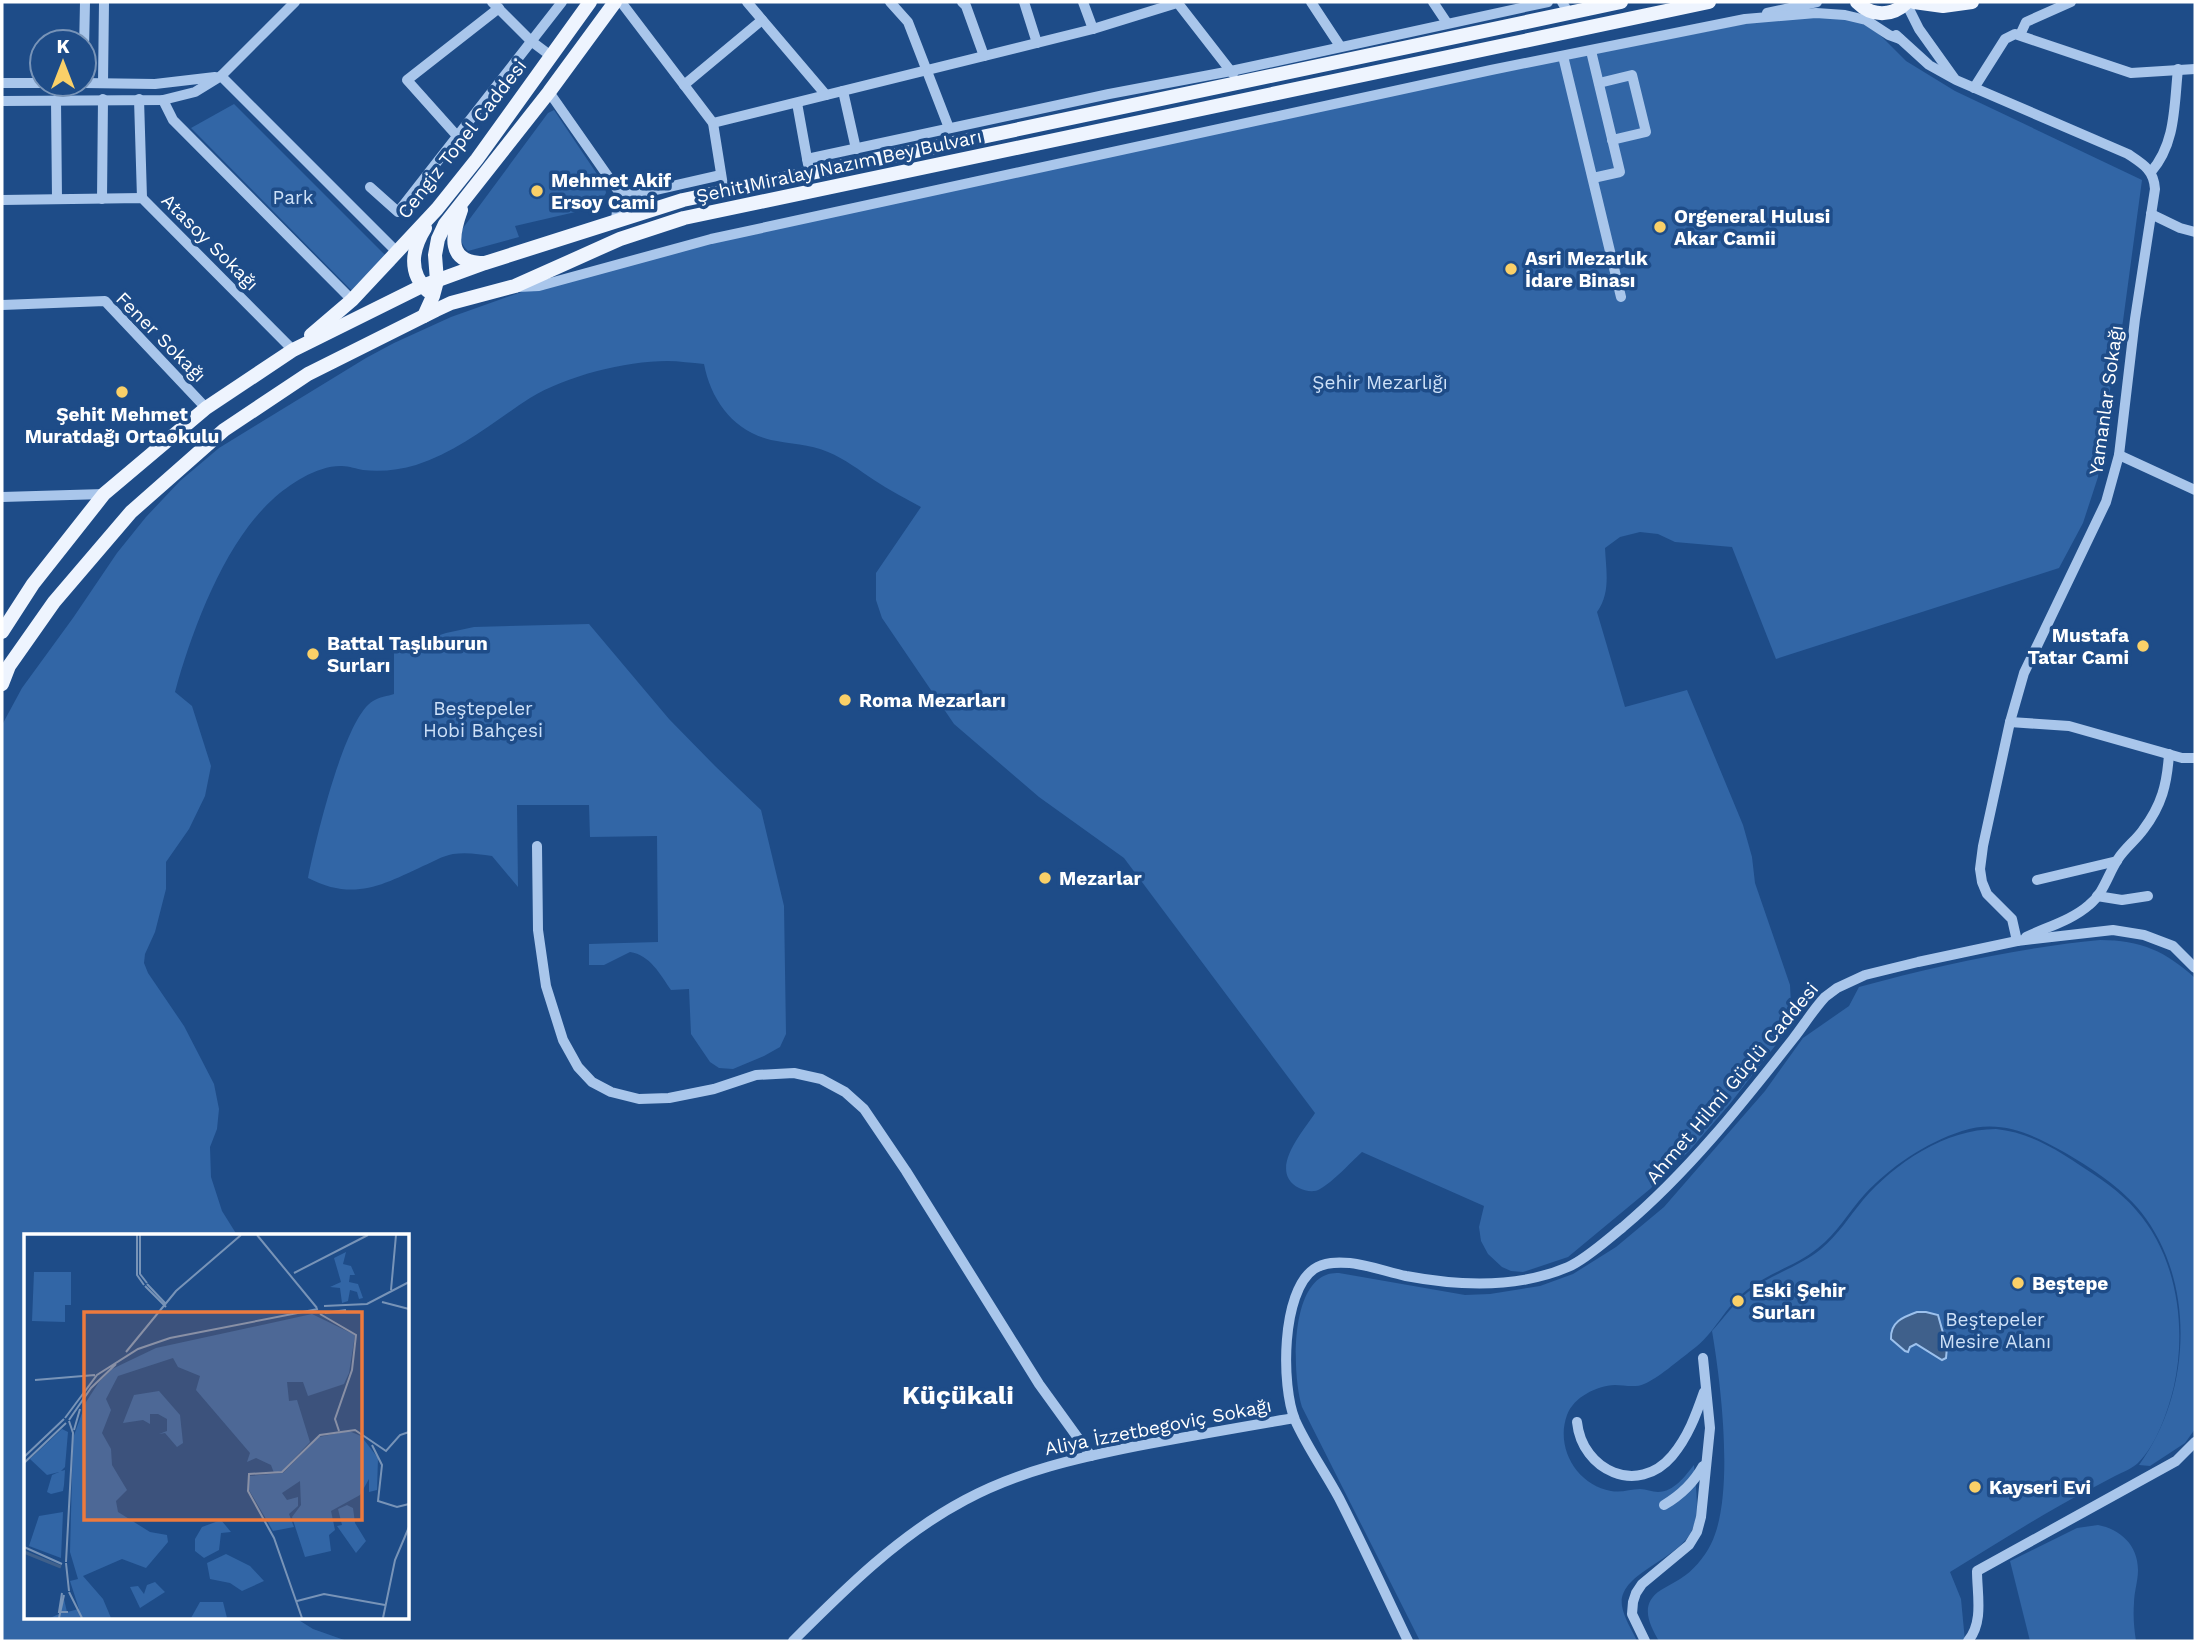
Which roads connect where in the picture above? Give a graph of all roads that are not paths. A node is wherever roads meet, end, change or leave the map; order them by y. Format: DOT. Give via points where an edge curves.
graph roads {
  1 [pos="85,2"];
  2 [pos="104,2"];
  3 [pos="295,2"];
  4 [pos="590,2"];
  5 [pos="615,2"];
  6 [pos="621,2"];
  7 [pos="747,2"];
  8 [pos="890,2"];
  9 [pos="962,2"];
  10 [pos="1024,2"];
  11 [pos="1083,2"];
  12 [pos="1177,2"];
  13 [pos="1311,2"];
  14 [pos="1433,2"];
  15 [pos="1548,2"];
  16 [pos="1621,2"];
  17 [pos="1709,2"];
  18 [pos="1817,2"];
  19 [pos="1857,2"];
  20 [pos="1909,2"];
  21 [pos="1972,2"];
  22 [pos="2071,2"];
  23 [pos="556,4"];
  24 [pos="495,5"];
  25 [pos="1565,7"];
  26 [pos="1872,12"];
  27 [pos="1745,19"];
  28 [pos="762,20"];
  29 [pos="1447,23"];
  30 [pos="84,28"];
  31 [pos="1093,29"];
  32 [pos="2020,35"];
  33 [pos="1900,38"];
  34 [pos="531,41"];
  35 [pos="1037,43"];
  36 [pos="1340,46"];
  37 [pos="1591,51"];
  38 [pos="551,56"];
  39 [pos="984,56"];
  40 [pos="1563,56"];
  41 [pos="2178,69"];
  42 [pos="2195,69"];
  43 [pos="928,70"];
  44 [pos="221,76"];
  45 [pos="1235,76"];
  46 [pos="1956,80"];
  47 [pos="2,83"];
  48 [pos="28,83"];
  49 [pos="98,83"];
  50 [pos="103,83"];
  51 [pos="1599,83"];
  52 [pos="684,85"];
  53 [pos="1974,88"];
  54 [pos="843,91"];
  55 [pos="549,92"];
  56 [pos="826,95"];
  57 [pos="103,99"];
  58 [pos="139,99"];
  59 [pos="56,100"];
  60 [pos="163,100"];
  61 [pos="2,101"];
  62 [pos="797,103"];
  63 [pos="713,123"];
  64 [pos="949,128"];
  65 [pos="458,137"];
  66 [pos="1612,140"];
  67 [pos="856,149"];
  68 [pos="808,166"];
  69 [pos="2151,172"];
  70 [pos="721,175"];
  71 [pos="1593,178"];
  72 [pos="370,187"];
  73 [pos="619,192"];
  74 [pos="724,192"];
  75 [pos="142,198"];
  76 [pos="57,199"];
  77 [pos="102,199"];
  78 [pos="2,200"];
  79 [pos="464,201"];
  80 [pos="437,209"];
  81 [pos="2151,214"];
  82 [pos="616,220"];
  83 [pos="2195,232"];
  84 [pos="396,251"];
  85 [pos="485,263"];
  86 [pos="515,286"];
  87 [pos="431,288"];
  88 [pos="1622,297"];
  89 [pos="352,300"];
  90 [pos="451,303"];
  91 [pos="2,305"];
  92 [pos="424,316"];
  93 [pos="293,349"];
  94 [pos="206,408"];
  95 [pos="2119,455"];
  96 [pos="2195,490"];
  97 [pos="104,494"];
  98 [pos="2,497"];
  99 [pos="2,632"];
  100 [pos="2,684"];
  101 [pos="2010,722"];
  102 [pos="2169,754"];
  103 [pos="2195,758"];
  104 [pos="537,846"];
  105 [pos="2117,861"];
  106 [pos="2037,880"];
  107 [pos="2097,896"];
  108 [pos="2148,896"];
  109 [pos="2017,941"];
  110 [pos="2195,968"];
  111 [pos="1703,1357"];
  112 [pos="1706,1386"];
  113 [pos="1294,1418"];
  114 [pos="1577,1422"];
  115 [pos="2195,1442"];
  116 [pos="1091,1456"];
  117 [pos="1707,1460"];
  118 [pos="1664,1505"];
  119 [pos="793,1641"];
  120 [pos="1408,1641"];
  121 [pos="1645,1641"];
  122 [pos="1968,1641"];
  1 -- 30 [label="street"];
  2 -- 50 [label="street"];
  3 -- 44 [label="street"];
  4 -- 38 [label="main road, Cengiz Topel Caddesi"];
  5 -- 55 [label="main road, Cengiz Topel Caddesi"];
  6 -- 52 [label="street"];
  7 -- 28 [label="street"];
  8 -- 43 [label="street" via="908,22"];
  9 -- 39 [label="street"];
  10 -- 35 [label="street"];
  11 -- 31 [label="street"];
  12 -- 31 [label="street"];
  12 -- 45 [label="street"];
  13 -- 36 [label="street"];
  14 -- 29 [label="street"];
  15 -- 29 [label="street"];
  16 -- 25 [label="main road, Şehit Miralay Nazım Bey Bulvarı"];
  17 -- 86 [label="main road, Şehit Miralay Nazım Bey Bulvarı" via="684,219 620,239"];
  18 -- 27 [label="street"];
  19 -- 26 [label="main road"];
  20 -- 21 [label="main road" via="1943,6"];
  20 -- 26 [label="main road" via="1890,13"];
  20 -- 46 [label="street" via="1919,29"];
  22 -- 32 [label="street" via="2026,22"];
  23 -- 34 [label="street"];
  24 -- 34 [label="street"];
  24 -- 65 [label="street" via="407,80"];
  25 -- 45 [label="main road, Şehit Miralay Nazım Bey Bulvarı"];
  26 -- 33 [label="street"];
  27 -- 33 [label="street" via="1835,14 1866,20"];
  27 -- 37 [label="street"];
  28 -- 52 [label="street"];
  28 -- 56 [label="street"];
  29 -- 36 [label="street"];
  31 -- 35 [label="street"];
  32 -- 41 [label="street" via="2131,73"];
  32 -- 53 [label="street" via="2005,39"];
  33 -- 46 [label="street" via="1929,65"];
  34 -- 38 [label="street"];
  34 -- 65 [label="street"];
  35 -- 39 [label="street"];
  36 -- 45 [label="street"];
  37 -- 40 [label="street"];
  37 -- 51 [label="street"];
  38 -- 80 [label="main road, Cengiz Topel Caddesi"];
  39 -- 43 [label="street"];
  40 -- 71 [label="street"];
  40 -- 86 [label="street" via="711,239 539,286"];
  41 -- 42 [label="street"];
  41 -- 69 [label="street" via="2169,145"];
  43 -- 54 [label="street"];
  43 -- 64 [label="street"];
  44 -- 50 [label="street"];
  44 -- 60 [label="street" via="195,92"];
  44 -- 84 [label="street"];
  45 -- 64 [label="street" via="1109,94"];
  45 -- 68 [label="main road, Şehit Miralay Nazım Bey Bulvarı"];
  46 -- 53 [label="street"];
  47 -- 48 [label="street"];
  49 -- 50 [label="street"];
  51 -- 66 [label="street"];
  51 -- 66 [label="street" via="1632,75 1646,132"];
  52 -- 63 [label="street"];
  53 -- 69 [label="street" via="2128,155"];
  54 -- 56 [label="street"];
  54 -- 67 [label="street"];
  55 -- 73 [label="street"];
  55 -- 79 [label="main road, Cengiz Topel Caddesi"];
  56 -- 62 [label="street"];
  57 -- 58 [label="street"];
  57 -- 59 [label="street"];
  57 -- 77 [label="street"];
  58 -- 60 [label="street"];
  58 -- 75 [label="street"];
  59 -- 61 [label="street"];
  59 -- 76 [label="street"];
  60 -- 89 [label="street" via="173,120"];
  62 -- 63 [label="street"];
  62 -- 68 [label="street"];
  63 -- 70 [label="street"];
  64 -- 67 [label="street"];
  65 -- 72 [label="street" via="398,212"];
  66 -- 71 [label="street" via="1620,172"];
  67 -- 68 [label="street"];
  68 -- 74 [label="main road, Şehit Miralay Nazım Bey Bulvarı"];
  69 -- 81 [label="street, Yamanlar Sokağı" via="2155,189"];
  70 -- 73 [label="street" via="642,193"];
  70 -- 74 [label="street"];
  71 -- 88 [label="street"];
  73 -- 82 [label="street"];
  74 -- 82 [label="main road, Şehit Miralay Nazım Bey Bulvarı"];
  75 -- 77 [label="street, Atasoy Sokağı"];
  75 -- 93 [label="street, Atasoy Sokağı"];
  76 -- 77 [label="street, Atasoy Sokağı"];
  76 -- 78 [label="street, Atasoy Sokağı"];
  79 -- 85 [label="main road" via="453,242 468,260"];
  79 -- 87 [label="main road, Cengiz Topel Caddesi" via="438,239"];
  80 -- 84 [label="main road, Cengiz Topel Caddesi"];
  80 -- 87 [label="main road" via="414,255 414,270"];
  81 -- 83 [label="street"];
  81 -- 95 [label="street, Yamanlar Sokağı"];
  82 -- 85 [label="main road, Şehit Miralay Nazım Bey Bulvarı"];
  84 -- 89 [label="main road, Cengiz Topel Caddesi"];
  85 -- 87 [label="main road, Şehit Miralay Nazım Bey Bulvarı"];
  86 -- 90 [label="main road, Şehit Miralay Nazım Bey Bulvarı"];
  87 -- 90 [label="main road"];
  87 -- 92 [label="main road"];
  87 -- 93 [label="main road, Şehit Miralay Nazım Bey Bulvarı"];
  89 -- 93 [label="main road, Cengiz Topel Caddesi"];
  90 -- 92 [label="main road, Şehit Miralay Nazım Bey Bulvarı"];
  91 -- 94 [label="street, Fener Sokağı" via="106,301"];
  92 -- 100 [label="main road, Şehit Miralay Nazım Bey Bulvarı" via="308,374 224,430 131,512 54,602 9,666"];
  93 -- 94 [label="main road, Şehit Miralay Nazım Bey Bulvarı"];
  94 -- 97 [label="main road, Şehit Miralay Nazım Bey Bulvarı"];
  95 -- 96 [label="street"];
  95 -- 101 [label="street, Yamanlar Sokağı" via="2106,502 2024,673"];
  97 -- 98 [label="street"];
  97 -- 99 [label="main road, Şehit Miralay Nazım Bey Bulvarı" via="33,584"];
  101 -- 102 [label="street" via="2069,726"];
  101 -- 109 [label="street, Yamanlar Sokağı" via="1980,869 1987,894 2012,919"];
  102 -- 103 [label="street"];
  102 -- 105 [label="street" via="2167,781 2158,806"];
  104 -- 116 [label="street" via="538,930 546,986 563,1040 578,1067 592,1082 639,1100 714,1089 757,1075 793,1073 845,1092 864,1109 892,1150 1039,1384"];
  105 -- 106 [label="street"];
  105 -- 107 [label="street"];
  107 -- 108 [label="street" via="2122,900"];
  107 -- 109 [label="street" via="2073,916"];
  109 -- 110 [label="street" via="2113,930 2144,934 2173,946"];
  109 -- 113 [label="street, Ahmet Hilmi Güçlü Caddesi" via="1865,975 1837,988 1815,1008 1696,1157 1654,1201 1570,1267 1529,1280 1482,1284 1436,1282 1351,1263 1315,1268 1298,1289 1289,1320 1287,1384"];
  111 -- 112 [label="street"];
  112 -- 114 [label="street" via="1693,1424 1672,1457 1638,1476 1618,1475 1597,1463 1583,1448"];
  112 -- 117 [label="street"];
  113 -- 116 [label="street, Aliya İzzetbegoviç Sokağı"];
  113 -- 120 [label="street, Ahmet Hilmi Güçlü Caddesi" via="1339,1498"];
  115 -- 122 [label="street" via="2176,1461 1977,1571 1978,1615"];
  116 -- 119 [label="street, Aliya İzzetbegoviç Sokağı" via="1034,1469 965,1500 894,1546"];
  117 -- 118 [label="street" via="1697,1479"];
  117 -- 121 [label="street" via="1697,1532 1689,1545 1642,1584 1633,1602 1632,1614"];
}
